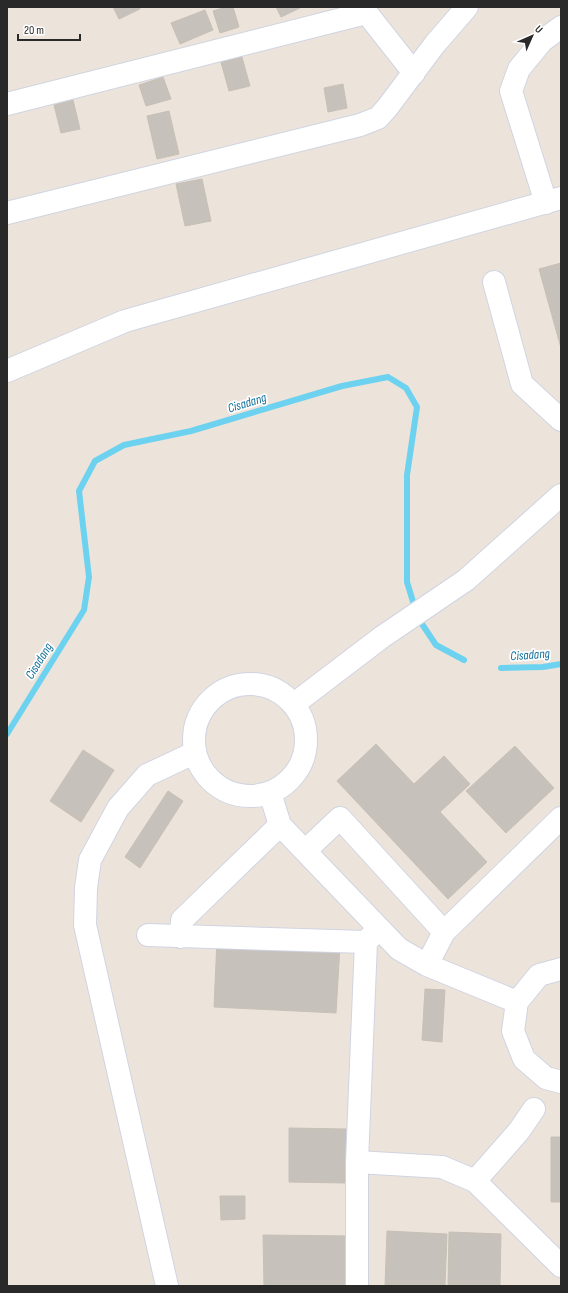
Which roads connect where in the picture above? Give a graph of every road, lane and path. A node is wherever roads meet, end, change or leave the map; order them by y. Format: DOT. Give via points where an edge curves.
graph roads {
  1 [pos="467,7"];
  2 [pos="364,10"];
  3 [pos="561,27"];
  4 [pos="414,73"];
  5 [pos="7,104"];
  6 [pos="554,200"];
  7 [pos="7,213"];
  8 [pos="494,282"];
  9 [pos="7,370"];
  10 [pos="561,420"];
  11 [pos="561,495"];
  12 [pos="294,704"];
  13 [pos="194,753"];
  14 [pos="270,793"];
  15 [pos="561,818"];
  16 [pos="280,825"];
  17 [pos="305,851"];
  18 [pos="444,932"];
  19 [pos="148,935"];
  20 [pos="372,935"];
  21 [pos="181,937"];
  22 [pos="427,965"];
  23 [pos="561,968"];
  24 [pos="517,1002"];
  25 [pos="561,1082"];
  26 [pos="534,1109"];
  27 [pos="356,1162"];
  28 [pos="474,1182"];
  29 [pos="561,1266"];
  30 [pos="167,1286"];
  31 [pos="357,1286"];
  1 -- 4 [label="street"];
  2 -- 4 [label="street"];
  2 -- 5 [label="street"];
  3 -- 6 [label="street" via="542,41 519,69 511,91"];
  4 -- 7 [label="street" via="378,118 360,125"];
  6 -- 9 [label="street" via="125,321"];
  8 -- 10 [label="street" via="522,384"];
  11 -- 12 [label="street" via="466,580 382,637"];
  12 -- 13 [label="street" via="270,686 239,684 219,693 212,697 195,723"];
  12 -- 14 [label="street" via="306,728 305,755 292,778"];
  13 -- 14 [label="street" via="210,781 238,795"];
  13 -- 30 [label="street" via="147,775 118,808 90,860 86,888 85,925"];
  14 -- 16 [label="street"];
  15 -- 18 [label="street"];
  16 -- 17 [label="street"];
  16 -- 21 [label="street" via="182,920"];
  17 -- 18 [label="street" via="340,818"];
  17 -- 20 [label="street"];
  18 -- 22 [label="street"];
  19 -- 21 [label="street"];
  20 -- 21 [label="street"];
  20 -- 22 [label="street"];
  20 -- 27 [label="street"];
  22 -- 24 [label="street"];
  23 -- 24 [label="street" via="539,976"];
  24 -- 25 [label="street" via="513,1031 524,1059 546,1078"];
  26 -- 28 [label="street" via="519,1131"];
  27 -- 28 [label="street" via="442,1167"];
  27 -- 31 [label="street"];
  28 -- 29 [label="street"];
}
